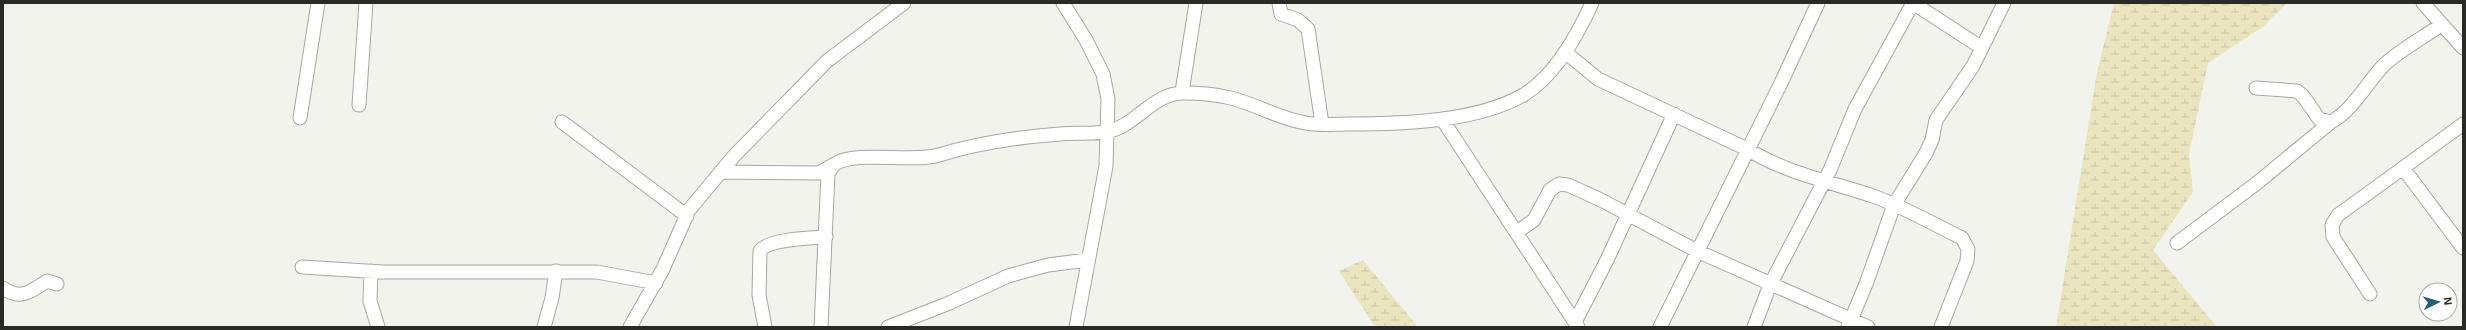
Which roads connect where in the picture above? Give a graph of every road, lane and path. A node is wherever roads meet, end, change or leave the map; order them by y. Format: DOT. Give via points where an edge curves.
graph roads {
  1 [pos="318,3"];
  2 [pos="366,3"];
  3 [pos="904,3"];
  4 [pos="1063,3"];
  5 [pos="1196,3"];
  6 [pos="1279,3"];
  7 [pos="1592,3"];
  8 [pos="1818,3"];
  9 [pos="1913,3"];
  10 [pos="2004,3"];
  11 [pos="2423,3"];
  12 [pos="2441,25"];
  13 [pos="1982,48"];
  14 [pos="2463,48"];
  15 [pos="1565,52"];
  16 [pos="2256,88"];
  17 [pos="1182,92"];
  18 [pos="358,105"];
  19 [pos="1674,114"];
  20 [pos="300,118"];
  21 [pos="1442,119"];
  22 [pos="562,122"];
  23 [pos="2331,122"];
  24 [pos="1322,124"];
  25 [pos="2463,124"];
  26 [pos="1108,131"];
  27 [pos="1747,149"];
  28 [pos="833,165"];
  29 [pos="2403,168"];
  30 [pos="720,172"];
  31 [pos="1823,181"];
  32 [pos="1894,205"];
  33 [pos="1627,215"];
  34 [pos="687,216"];
  35 [pos="1517,232"];
  36 [pos="826,237"];
  37 [pos="2177,243"];
  38 [pos="2463,248"];
  39 [pos="1697,252"];
  40 [pos="1087,260"];
  41 [pos="302,267"];
  42 [pos="371,271"];
  43 [pos="556,271"];
  44 [pos="656,283"];
  45 [pos="57,284"];
  46 [pos="1770,286"];
  47 [pos="3,288"];
  48 [pos="2370,294"];
  49 [pos="1850,323"];
  50 [pos="1576,325"];
  51 [pos="378,327"];
  52 [pos="544,327"];
  53 [pos="630,327"];
  54 [pos="765,327"];
  55 [pos="821,327"];
  56 [pos="888,327"];
  57 [pos="1076,327"];
  58 [pos="1660,327"];
  59 [pos="1754,327"];
  60 [pos="1868,327"];
  61 [pos="1941,327"];
  1 -- 20 [label="street"];
  2 -- 18 [label="street"];
  3 -- 30 [label="street" via="827,61"];
  4 -- 26 [label="street" via="1103,74 1108,99"];
  5 -- 17 [label="street"];
  6 -- 24 [label="street" via="1281,14 1298,20 1308,29"];
  7 -- 15 [label="street" via="1580,31"];
  8 -- 27 [label="street"];
  9 -- 13 [label="street"];
  9 -- 31 [label="street" via="1855,109"];
  10 -- 13 [label="street"];
  11 -- 12 [label="street"];
  12 -- 14 [label="street"];
  12 -- 23 [label="street" via="2384,66 2357,98"];
  13 -- 32 [label="street" via="1936,120 1926,153"];
  15 -- 19 [label="street" via="1598,79"];
  15 -- 21 [label="street" via="1557,64 1526,93 1504,103"];
  16 -- 23 [label="street" via="2297,91 2319,119"];
  17 -- 24 [label="street" via="1227,97 1305,123"];
  17 -- 26 [label="street" via="1170,94 1135,118"];
  19 -- 27 [label="street"];
  19 -- 33 [label="street"];
  21 -- 24 [label="street" via="1384,124"];
  21 -- 35 [label="street"];
  22 -- 34 [label="street"];
  23 -- 37 [label="street" via="2257,183"];
  25 -- 29 [label="street"];
  26 -- 28 [label="street" via="1003,140 935,156 843,160"];
  26 -- 40 [label="street" via="1106,166"];
  27 -- 31 [label="street" via="1766,161"];
  27 -- 39 [label="street"];
  28 -- 30 [label="street" via="819,173"];
  28 -- 36 [label="street" via="828,174"];
  29 -- 38 [label="street"];
  29 -- 48 [label="street" via="2334,220 2333,237"];
  30 -- 34 [label="street"];
  31 -- 32 [label="street"];
  31 -- 46 [label="street"];
  32 -- 49 [label="street"];
  32 -- 61 [label="street" via="1962,238 1968,249 1967,261"];
  33 -- 35 [label="street" via="1568,185 1559,184 1550,190 1534,220"];
  33 -- 39 [label="street"];
  33 -- 50 [label="street"];
  34 -- 44 [label="street"];
  35 -- 50 [label="street"];
  36 -- 54 [label="street" via="773,243 764,246 760,251 759,295"];
  36 -- 55 [label="street"];
  39 -- 46 [label="street"];
  39 -- 58 [label="street"];
  40 -- 56 [label="street" via="1048,265 1008,276"];
  40 -- 57 [label="street"];
  41 -- 42 [label="street"];
  42 -- 43 [label="street"];
  42 -- 51 [label="street" via="370,302"];
  43 -- 44 [label="street" via="597,272"];
  43 -- 52 [label="street"];
  44 -- 53 [label="street"];
  45 -- 47 [label="street" via="47,281 24,295 17,295"];
  46 -- 49 [label="street"];
  46 -- 59 [label="street"];
  49 -- 60 [label="street"];
}
